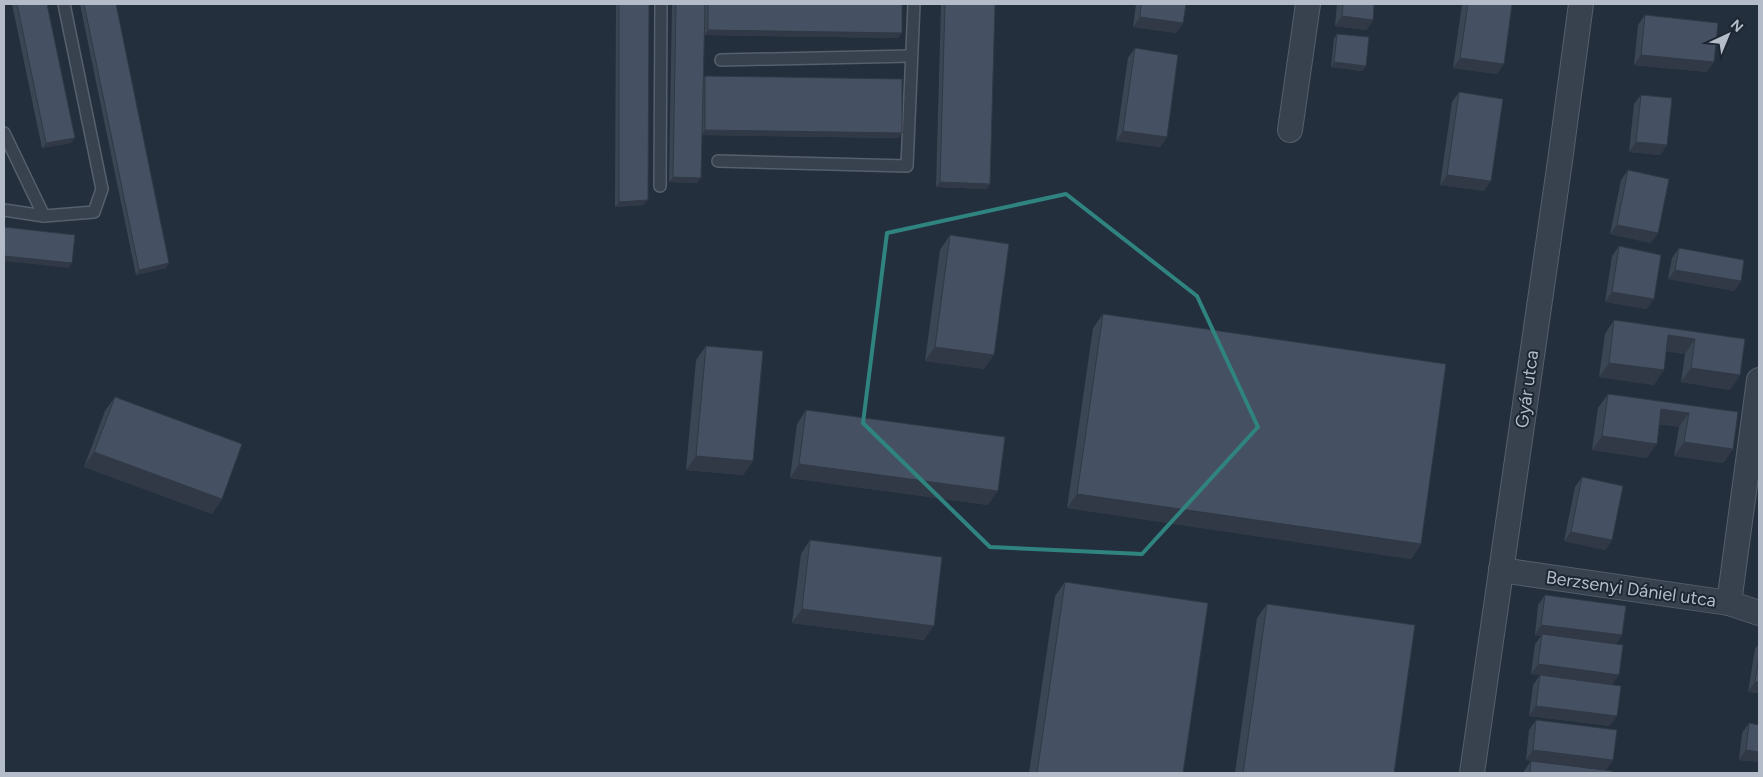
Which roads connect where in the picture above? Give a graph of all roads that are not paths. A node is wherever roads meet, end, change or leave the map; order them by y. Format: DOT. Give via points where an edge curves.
graph roads {
  1 [pos="64,4"];
  2 [pos="661,4"];
  3 [pos="914,4"];
  4 [pos="1308,4"];
  5 [pos="1581,4"];
  6 [pos="911,56"];
  7 [pos="721,60"];
  8 [pos="1290,130"];
  9 [pos="4,133"];
  10 [pos="718,161"];
  11 [pos="660,186"];
  12 [pos="4,210"];
  13 [pos="44,216"];
  14 [pos="1759,380"];
  15 [pos="1501,570"];
  16 [pos="1729,603"];
  17 [pos="1759,614"];
  18 [pos="1472,773"];
  1 -- 13 [label="lane" via="102,189 94,212"];
  2 -- 11 [label="lane"];
  3 -- 6 [label="lane"];
  4 -- 8 [label="street"];
  5 -- 15 [label="street, Gyár utca"];
  6 -- 7 [label="lane"];
  6 -- 10 [label="lane" via="907,166"];
  9 -- 13 [label="lane"];
  12 -- 13 [label="lane"];
  14 -- 16 [label="street"];
  15 -- 16 [label="street, Berzsenyi Dániel utca"];
  15 -- 18 [label="street, Gyár utca"];
  16 -- 17 [label="street, Berzsenyi Dániel utca"];
}
